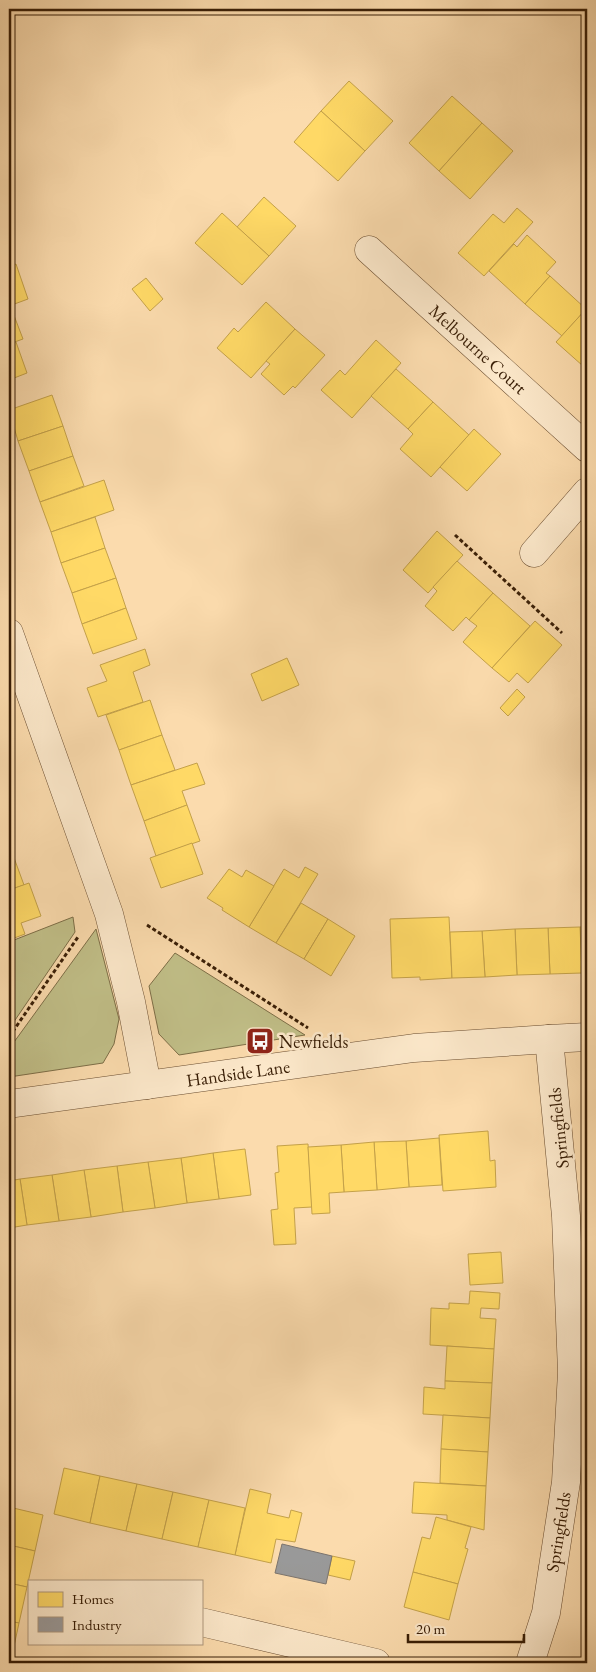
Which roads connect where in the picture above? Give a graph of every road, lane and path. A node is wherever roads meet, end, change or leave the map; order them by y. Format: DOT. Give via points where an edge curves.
graph roads {
  1 [pos="369,250"];
  2 [pos="587,448"];
  3 [pos="587,492"];
  4 [pos="455,536"];
  5 [pos="534,553"];
  6 [pos="9,633"];
  7 [pos="562,633"];
  8 [pos="587,1038"];
  9 [pos="549,1039"];
  10 [pos="147,1085"];
  11 [pos="9,1104"];
  12 [pos="202,1622"];
  13 [pos="376,1663"];
  14 [pos="530,1663"];
  1 -- 2 [label="street, Melbourne Court"];
  3 -- 5 [label="street"];
  4 -- 7 [label="path"];
  6 -- 10 [label="street" via="109,914"];
  8 -- 9 [label="street, Handside Lane"];
  9 -- 10 [label="street, Handside Lane" via="414,1048"];
  9 -- 14 [label="street, Springfields" via="566,1216 572,1372 566,1482 546,1613"];
  10 -- 11 [label="street, Handside Lane"];
  12 -- 13 [label="street"];
}
